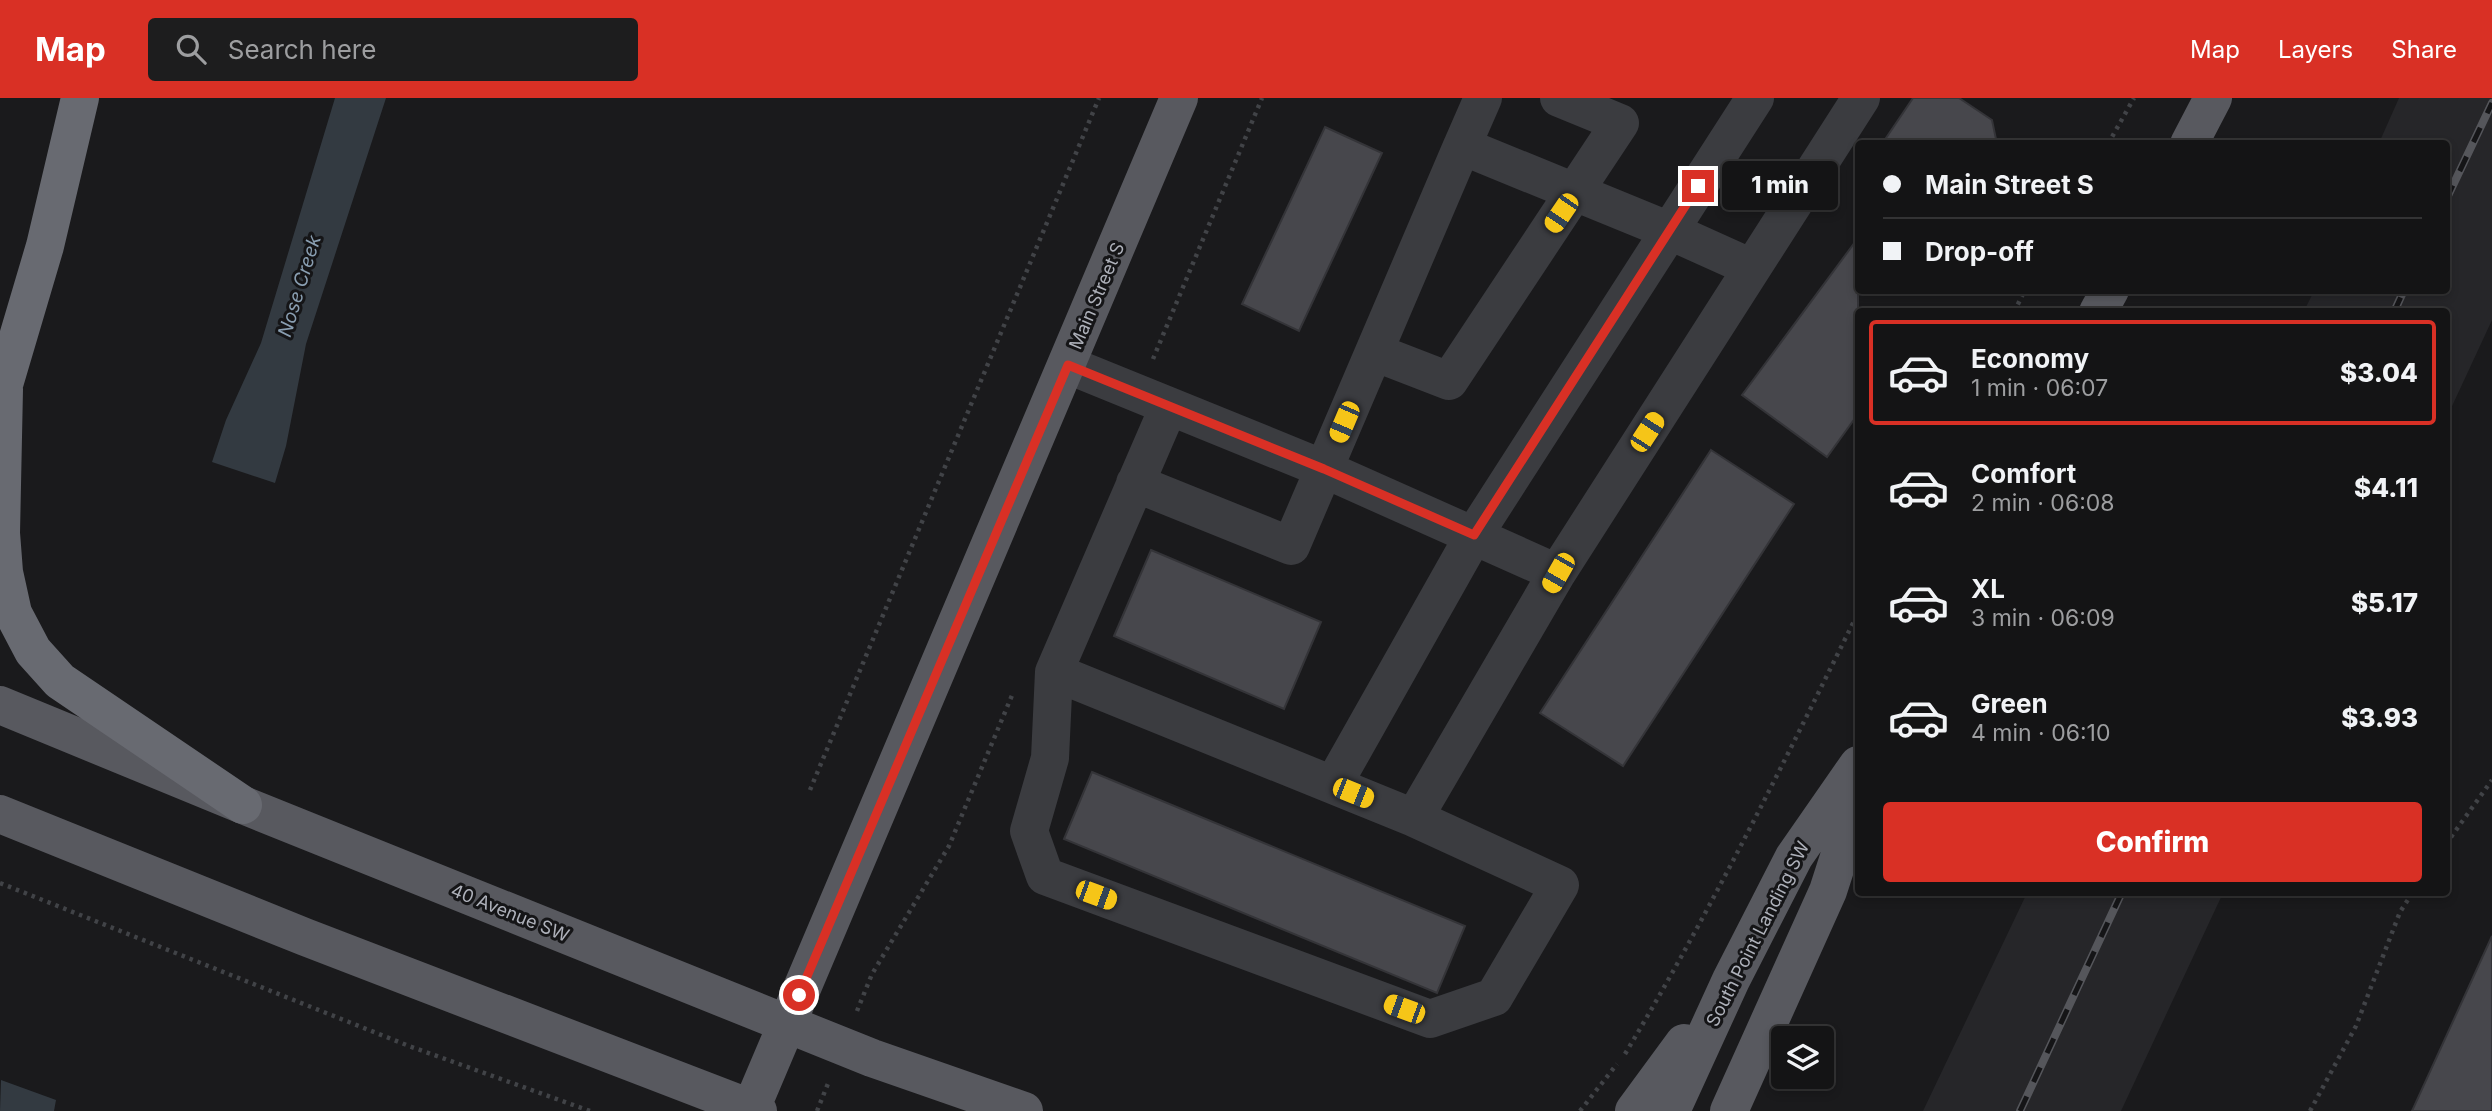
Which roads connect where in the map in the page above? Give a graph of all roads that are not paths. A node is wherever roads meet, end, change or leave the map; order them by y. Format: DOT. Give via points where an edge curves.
graph roads {
  1 [pos="80,98"];
  2 [pos="1179,98"];
  3 [pos="1483,98"];
  4 [pos="1559,98"];
  5 [pos="1755,98"];
  6 [pos="1861,98"];
  7 [pos="2213,98"];
  8 [pos="2191,140"];
  9 [pos="1462,146"];
  10 [pos="1575,192"];
  11 [pos="1670,230"];
  12 [pos="1752,268"];
  13 [pos="1374,352"];
  14 [pos="1068,365"];
  15 [pos="2,393"];
  16 [pos="1169,406"];
  17 [pos="1324,469"];
  18 [pos="1135,483"];
  19 [pos="1474,535"];
  20 [pos="1558,573"];
  21 [pos="1054,672"];
  22 [pos="0,705"];
  23 [pos="1855,769"];
  24 [pos="1333,785"];
  25 [pos="243,805"];
  26 [pos="1855,807"];
  27 [pos="0,814"];
  28 [pos="1414,818"];
  29 [pos="1731,979"];
  30 [pos="750,1111"];
  31 [pos="758,1111"];
  32 [pos="1024,1111"];
  33 [pos="1634,1111"];
  34 [pos="1671,1111"];
  35 [pos="1729,1111"];
  1 -- 15 [label="highway" via="45,246"];
  2 -- 14 [label="main road, Main Street S"];
  3 -- 9 [label="lane"];
  4 -- 10 [label="lane" via="1620,123"];
  5 -- 11 [label="lane"];
  6 -- 12 [label="lane"];
  7 -- 8 [label="main road"];
  9 -- 10 [label="lane"];
  9 -- 13 [label="lane"];
  10 -- 11 [label="lane"];
  10 -- 13 [label="lane" via="1450,381"];
  11 -- 12 [label="lane"];
  11 -- 19 [label="lane"];
  12 -- 20 [label="lane"];
  13 -- 17 [label="lane"];
  14 -- 16 [label="lane"];
  14 -- 30 [label="main road, Main Street S"];
  15 -- 25 [label="highway" via="4,572 13,613 33,651 60,681"];
  16 -- 17 [label="lane"];
  16 -- 18 [label="lane"];
  17 -- 18 [label="lane" via="1291,545"];
  17 -- 19 [label="lane"];
  18 -- 21 [label="lane"];
  19 -- 20 [label="lane"];
  19 -- 24 [label="lane"];
  20 -- 28 [label="lane"];
  21 -- 24 [label="lane"];
  21 -- 28 [label="lane" via="1050,758 1029,831 1045,876 1430,1019 1494,997 1560,885"];
  22 -- 25 [label="main road, 40 Avenue SW"];
  23 -- 29 [label="main road, South Point Landing SW" via="1794,857"];
  24 -- 28 [label="lane"];
  25 -- 32 [label="main road, 40 Avenue SW" via="872,1058"];
  26 -- 35 [label="main road" via="1828,891"];
  27 -- 31 [label="main road"];
  29 -- 33 [label="main road"];
  29 -- 34 [label="main road, South Point Landing SW"];
}
